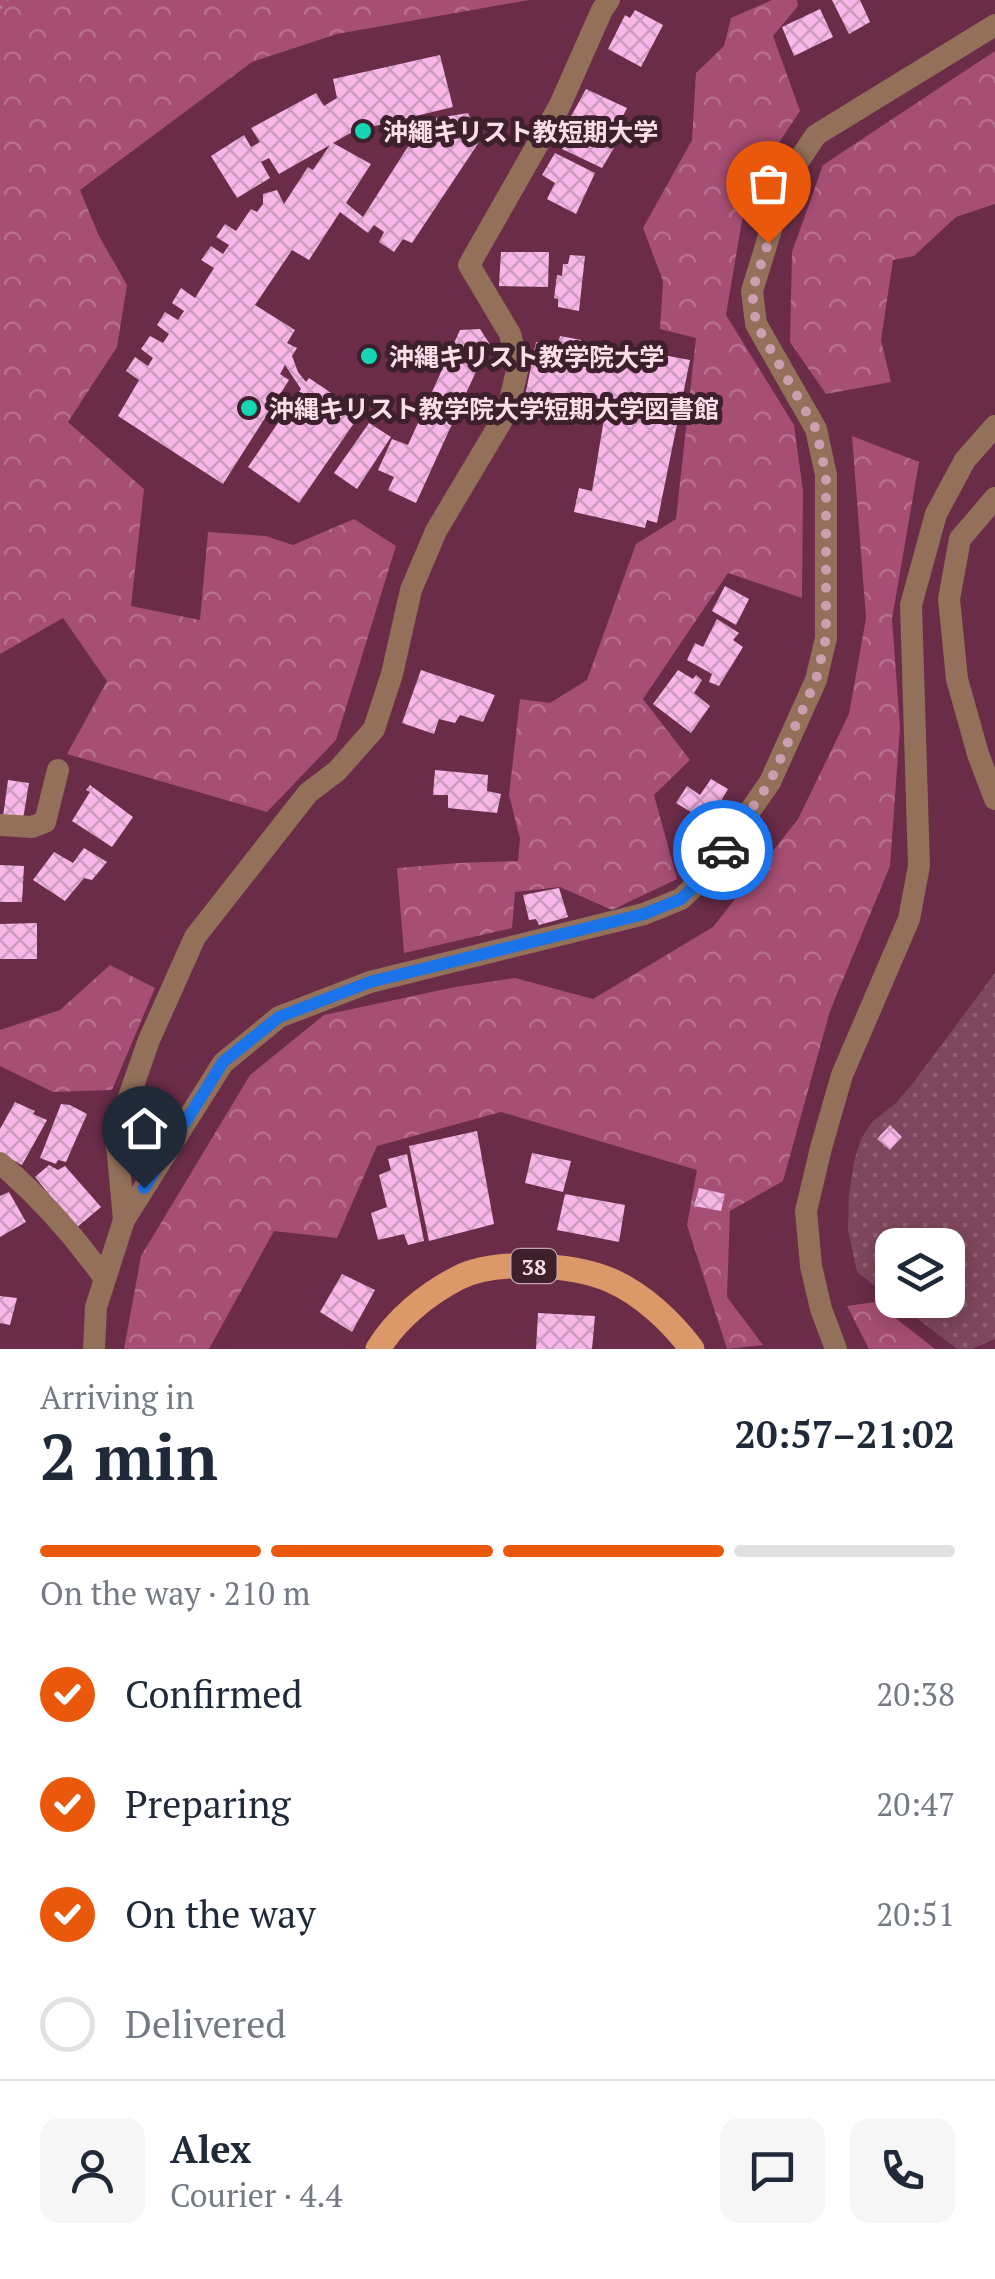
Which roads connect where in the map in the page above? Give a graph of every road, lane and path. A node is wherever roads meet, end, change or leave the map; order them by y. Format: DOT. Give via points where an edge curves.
graph roads {
  1 [pos="8,0"];
  2 [pos="609,0"];
  3 [pos="0,8"];
  4 [pos="995,25"];
  5 [pos="994,430"];
  6 [pos="995,498"];
  7 [pos="58,770"];
  8 [pos="995,799"];
  9 [pos="0,825"];
  10 [pos="0,1163"];
  11 [pos="124,1220"];
  12 [pos="105,1279"];
  13 [pos="94,1349"];
  14 [pos="378,1349"];
  15 [pos="692,1349"];
  16 [pos="836,1349"];
  1 -- 3 [label="path"];
  2 -- 11 [label="street" via="560,105 469,264 510,334 518,366 508,410 436,531 411,590 374,730 308,793 195,937 116,1134"];
  4 -- 11 [label="street" via="816,134 786,178 752,291 756,324 816,429 826,475 826,638 816,680 770,782 704,877 681,899 644,914 370,982 279,1017 223,1062"];
  5 -- 16 [label="street" via="965,460 936,514 912,606 919,866 909,919 842,1075 806,1210 814,1280"];
  6 -- 8 [label="street" via="960,539 949,600 957,679"];
  7 -- 9 [label="street" via="45,822"];
  10 -- 12 [label="street" via="78,1240"];
  11 -- 12 [label="street"];
  12 -- 13 [label="street"];
  14 -- 15 [label="main road, 38" via="417,1304 461,1276 528,1265 609,1280 648,1303"];
}
